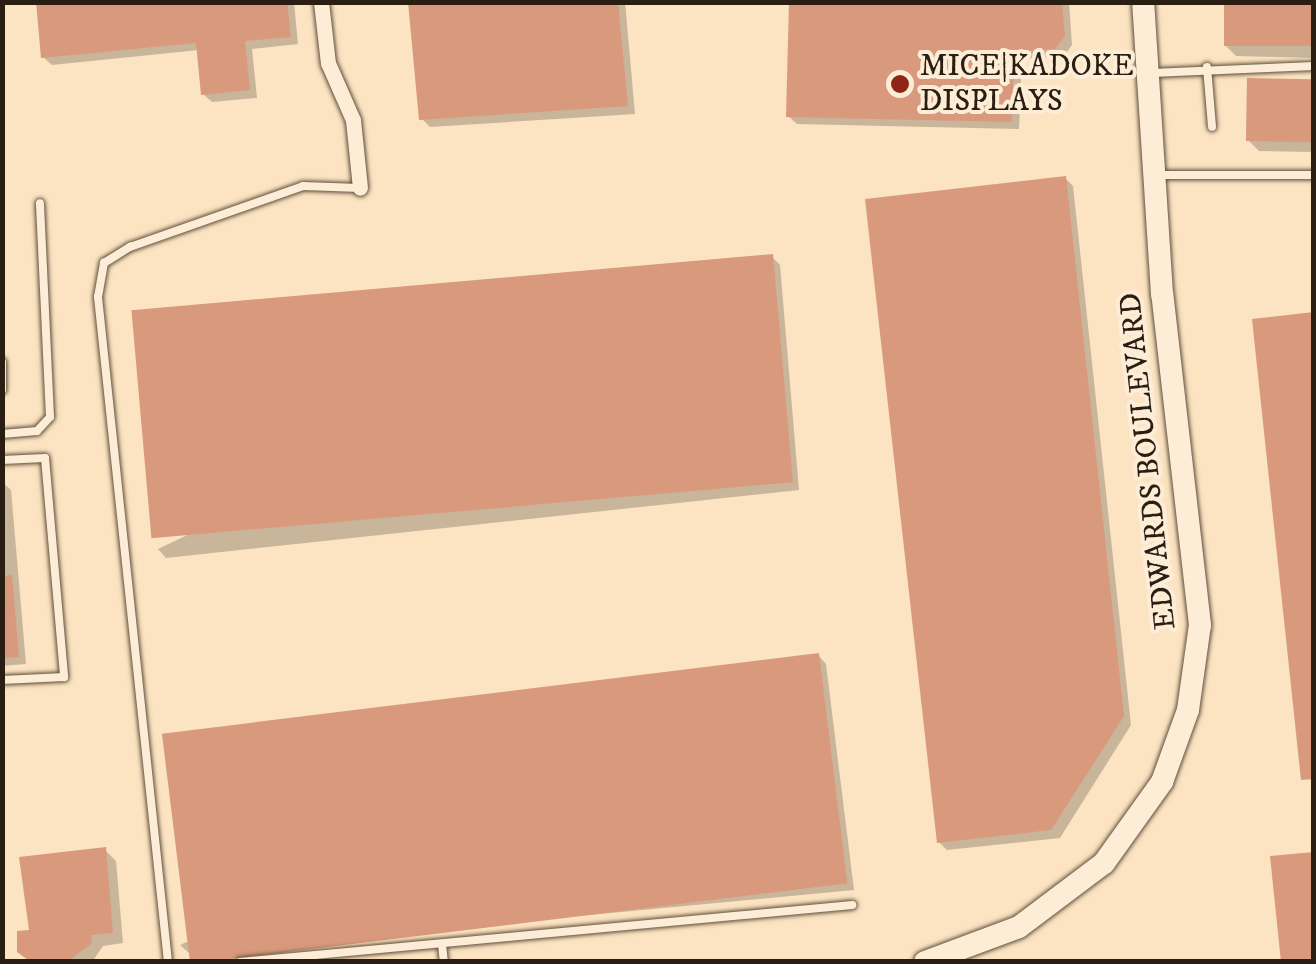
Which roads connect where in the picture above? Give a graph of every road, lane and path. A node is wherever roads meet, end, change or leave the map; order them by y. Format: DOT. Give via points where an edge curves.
graph roads {
  1 [pos="322,2"];
  2 [pos="1143,2"];
  3 [pos="1314,66"];
  4 [pos="1207,67"];
  5 [pos="1148,73"];
  6 [pos="1212,127"];
  7 [pos="1154,175"];
  8 [pos="1314,175"];
  9 [pos="360,188"];
  10 [pos="40,203"];
  11 [pos="2,362"];
  12 [pos="2,390"];
  13 [pos="2,434"];
  14 [pos="2,460"];
  15 [pos="2,680"];
  16 [pos="852,904"];
  17 [pos="442,944"];
  18 [pos="168,962"];
  19 [pos="240,962"];
  20 [pos="444,962"];
  21 [pos="926,962"];
  1 -- 9 [label="street" via="328,63 353,120"];
  2 -- 5 [label="street, EDWARDS BOULEVARD"];
  3 -- 4 [label="lane"];
  4 -- 5 [label="lane"];
  4 -- 6 [label="lane"];
  5 -- 7 [label="street, EDWARDS BOULEVARD"];
  7 -- 8 [label="lane"];
  7 -- 21 [label="street, EDWARDS BOULEVARD" via="1200,626 1188,710 1162,782 1104,863 1019,927"];
  9 -- 18 [label="lane" via="303,186 130,247 104,263 98,296"];
  10 -- 13 [label="lane" via="50,417 37,431"];
  11 -- 12 [label="lane"];
  14 -- 15 [label="lane" via="45,458 64,677"];
  16 -- 17 [label="lane"];
  17 -- 19 [label="lane"];
  17 -- 20 [label="lane"];
}
